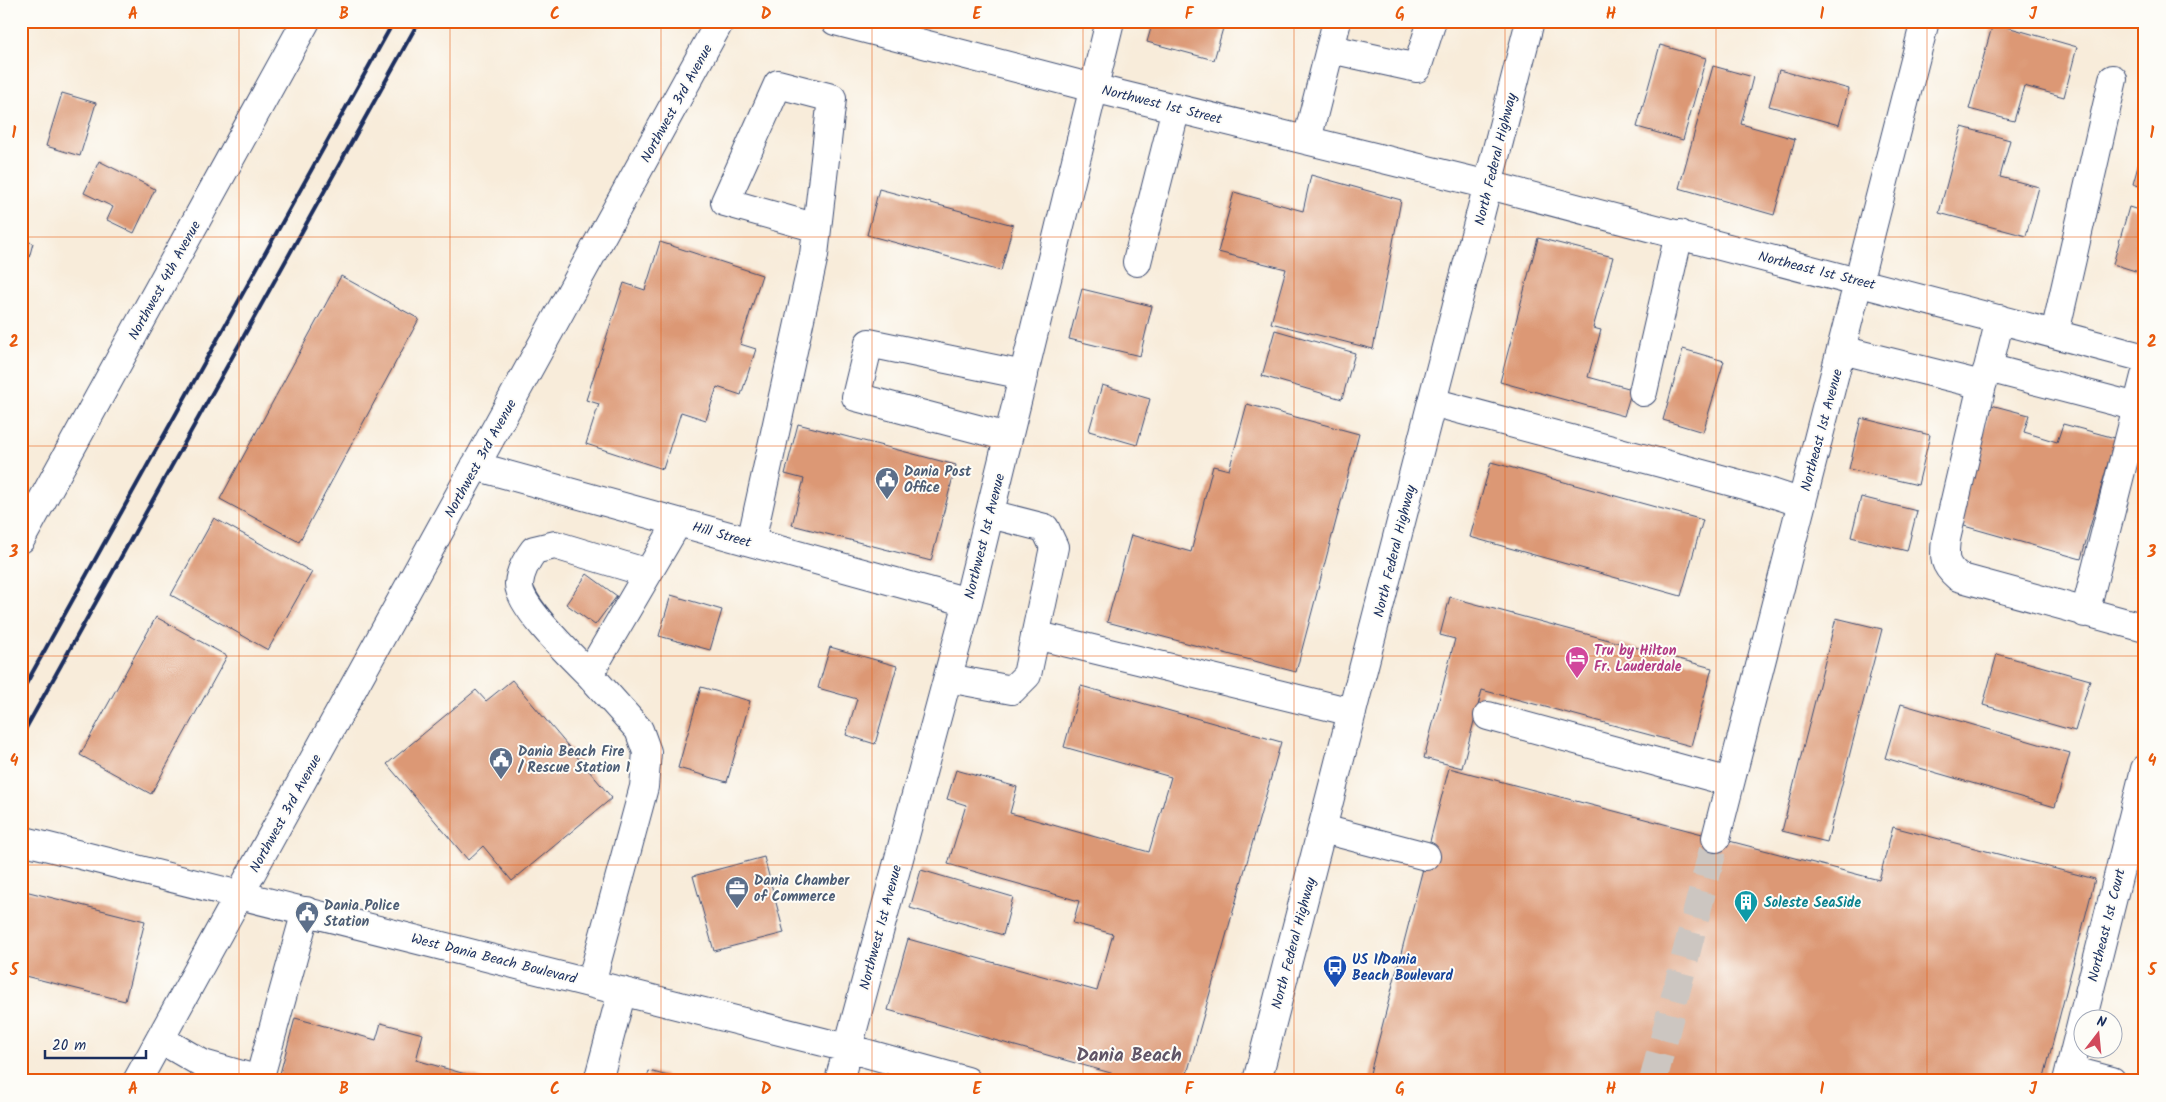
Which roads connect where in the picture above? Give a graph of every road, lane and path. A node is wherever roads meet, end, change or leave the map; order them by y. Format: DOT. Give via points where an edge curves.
graph roads {
  1 [pos="306,21"];
  2 [pos="720,21"];
  3 [pos="835,21"];
  4 [pos="1110,21"];
  5 [pos="1337,21"];
  6 [pos="1432,21"];
  7 [pos="1530,21"];
  8 [pos="1925,21"];
  9 [pos="1331,50"];
  10 [pos="2113,79"];
  11 [pos="1093,88"];
  12 [pos="1176,108"];
  13 [pos="1307,140"];
  14 [pos="1489,185"];
  15 [pos="817,228"];
  16 [pos="1679,234"];
  17 [pos="1137,262"];
  18 [pos="1860,282"];
  19 [pos="2000,319"];
  20 [pos="2055,334"];
  21 [pos="1842,350"];
  22 [pos="2145,358"];
  23 [pos="1024,375"];
  24 [pos="1985,376"];
  25 [pos="2145,376"];
  26 [pos="1643,392"];
  27 [pos="1432,402"];
  28 [pos="2137,407"];
  29 [pos="1008,437"];
  30 [pos="475,466"];
  31 [pos="1802,503"];
  32 [pos="990,514"];
  33 [pos="678,522"];
  34 [pos="21,539"];
  35 [pos="751,542"];
  36 [pos="648,573"];
  37 [pos="968,602"];
  38 [pos="2085,612"];
  39 [pos="2145,628"];
  40 [pos="1035,635"];
  41 [pos="589,674"];
  42 [pos="948,678"];
  43 [pos="1352,712"];
  44 [pos="1488,716"];
  45 [pos="2145,769"];
  46 [pos="1730,782"];
  47 [pos="1324,829"];
  48 [pos="1716,838"];
  49 [pos="21,840"];
  50 [pos="1426,856"];
  51 [pos="240,895"];
  52 [pos="306,911"];
  53 [pos="591,983"];
  54 [pos="622,991"];
  55 [pos="160,1039"];
  56 [pos="848,1048"];
  57 [pos="2068,1075"];
  58 [pos="137,1081"];
  59 [pos="598,1081"];
  60 [pos="839,1081"];
  61 [pos="967,1081"];
  62 [pos="1257,1081"];
  63 [pos="2112,1081"];
  1 -- 34 [label="street, Northwest 4th Avenue"];
  2 -- 30 [label="street, Northwest 3rd Avenue"];
  3 -- 11 [label="street, Northwest 1st Street"];
  4 -- 11 [label="street, Northwest 1st Avenue"];
  5 -- 9 [label="street"];
  6 -- 9 [label="street" via="1417,68"];
  7 -- 14 [label="street, North Federal Highway"];
  8 -- 18 [label="street, Northeast 1st Avenue"];
  9 -- 13 [label="street"];
  10 -- 20 [label="street"];
  11 -- 12 [label="street, Northwest 1st Street"];
  11 -- 23 [label="street, Northwest 1st Avenue"];
  12 -- 13 [label="street, Northwest 1st Street"];
  12 -- 17 [label="street"];
  13 -- 14 [label="street, Northwest 1st Street"];
  14 -- 16 [label="street, Northeast 1st Street"];
  14 -- 27 [label="street, North Federal Highway"];
  15 -- 15 [label="street" via="832,98 778,84 725,202"];
  15 -- 35 [label="street" via="814,255"];
  16 -- 18 [label="street, Northeast 1st Street"];
  16 -- 26 [label="street"];
  18 -- 19 [label="street, Northeast 1st Street"];
  18 -- 21 [label="street, Northeast 1st Avenue"];
  19 -- 20 [label="street, Northeast 1st Street"];
  19 -- 24 [label="street"];
  20 -- 22 [label="street, Northeast 1st Street"];
  21 -- 24 [label="street"];
  21 -- 31 [label="street, Northeast 1st Avenue"];
  23 -- 29 [label="street, Northwest 1st Avenue"];
  23 -- 29 [label="street" via="869,343 856,397"];
  24 -- 28 [label="street"];
  24 -- 38 [label="street" via="1946,539 1948,568 1958,577"];
  25 -- 28 [label="street"];
  27 -- 31 [label="street"];
  27 -- 43 [label="street, North Federal Highway"];
  28 -- 38 [label="street"];
  29 -- 32 [label="street, Northwest 1st Avenue"];
  30 -- 33 [label="street, Hill Street"];
  30 -- 51 [label="street, Northwest 3rd Avenue"];
  31 -- 46 [label="street, Northeast 1st Avenue"];
  32 -- 37 [label="street, Northwest 1st Avenue"];
  32 -- 40 [label="street" via="1045,528 1054,547"];
  33 -- 35 [label="street, Hill Street"];
  33 -- 36 [label="street"];
  35 -- 37 [label="street, Hill Street"];
  36 -- 41 [label="street"];
  36 -- 41 [label="street" via="555,545 534,550 523,565 519,586 527,606"];
  37 -- 42 [label="street, Northwest 1st Avenue"];
  38 -- 39 [label="street"];
  40 -- 42 [label="street" via="1027,675 1012,690"];
  40 -- 43 [label="street"];
  41 -- 53 [label="street" via="639,730 647,752 644,786"];
  42 -- 56 [label="street, Northwest 1st Avenue"];
  43 -- 47 [label="street, North Federal Highway"];
  44 -- 46 [label="street"];
  45 -- 57 [label="street, Northeast 1st Court" via="2083,969"];
  46 -- 48 [label="street, Northeast 1st Avenue"];
  47 -- 50 [label="street"];
  47 -- 62 [label="street, North Federal Highway"];
  49 -- 51 [label="street, West Dania Beach Boulevard"];
  51 -- 52 [label="street, West Dania Beach Boulevard"];
  51 -- 55 [label="street, Northwest 3rd Avenue"];
  52 -- 53 [label="street, West Dania Beach Boulevard"];
  52 -- 55 [label="street" via="259,1080 203,1064"];
  53 -- 54 [label="street, West Dania Beach Boulevard"];
  54 -- 56 [label="street, West Dania Beach Boulevard"];
  54 -- 59 [label="street"];
  55 -- 58 [label="street, Northwest 3rd Avenue"];
  56 -- 60 [label="street, Northwest 1st Avenue"];
  56 -- 61 [label="street, West Dania Beach Boulevard"];
  57 -- 63 [label="street"];
}
